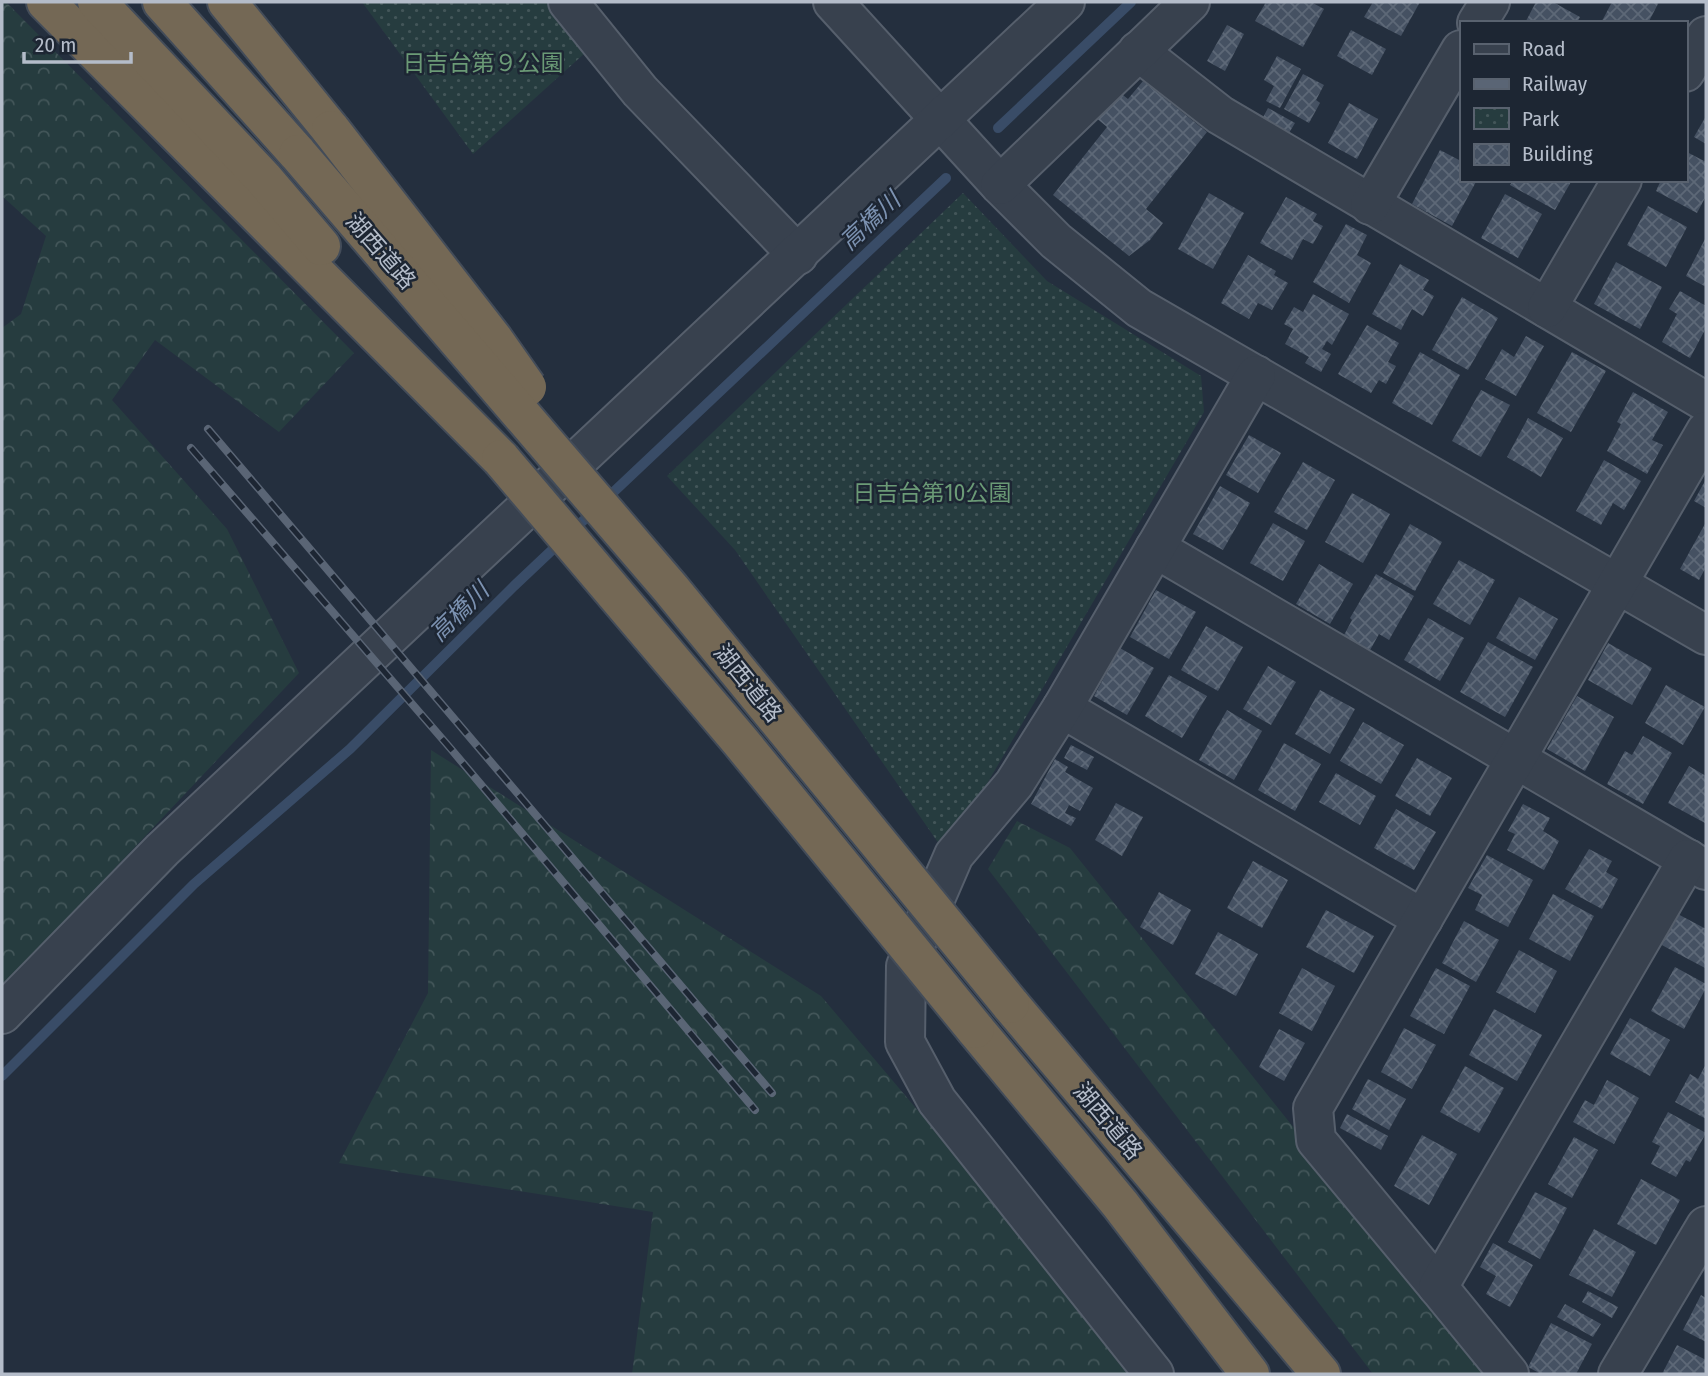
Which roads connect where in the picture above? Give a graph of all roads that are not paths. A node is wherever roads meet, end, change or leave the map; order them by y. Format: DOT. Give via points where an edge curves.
graph roads {
  1 [pos="46,2"];
  2 [pos="96,2"];
  3 [pos="162,2"];
  4 [pos="227,2"];
  5 [pos="568,2"];
  6 [pos="833,2"];
  7 [pos="1065,2"];
  8 [pos="1190,2"];
  9 [pos="1490,2"];
  10 [pos="1478,21"];
  11 [pos="1706,36"];
  12 [pos="1138,51"];
  13 [pos="1460,52"];
  14 [pos="1687,69"];
  15 [pos="940,119"];
  16 [pos="1621,182"];
  17 [pos="1000,186"];
  18 [pos="252,188"];
  19 [pos="1370,205"];
  20 [pos="798,254"];
  21 [pos="1546,308"];
  22 [pos="1256,375"];
  23 [pos="1706,402"];
  24 [pos="1706,431"];
  25 [pos="1155,548"];
  26 [pos="1617,584"];
  27 [pos="671,589"];
  28 [pos="1706,635"];
  29 [pos="1062,708"];
  30 [pos="1516,759"];
  31 [pos="1697,864"];
  32 [pos="1423,919"];
  33 [pos="2,1014"];
  34 [pos="1706,1226"];
  35 [pos="1438,1287"];
  36 [pos="1154,1374"];
  37 [pos="1250,1374"];
  38 [pos="1321,1374"];
  39 [pos="1509,1374"];
  40 [pos="1618,1374"];
  1 -- 18 [label="highway"];
  2 -- 18 [label="highway"];
  3 -- 27 [label="highway, 湖西道路, bridge"];
  4 -- 27 [label="highway, bridge" via="494,340"];
  5 -- 20 [label="street" via="640,91"];
  6 -- 15 [label="street"];
  7 -- 15 [label="street"];
  8 -- 12 [label="street"];
  9 -- 10 [label="street"];
  11 -- 14 [label="street"];
  12 -- 17 [label="street"];
  12 -- 19 [label="street" via="1220,115"];
  13 -- 19 [label="street"];
  15 -- 17 [label="street"];
  15 -- 20 [label="street"];
  16 -- 21 [label="street"];
  17 -- 22 [label="street" via="1056,241 1139,308"];
  18 -- 37 [label="highway, 湖西道路, bridge" via="501,459 748,752 1120,1204"];
  19 -- 21 [label="street"];
  20 -- 33 [label="street" via="162,850"];
  21 -- 23 [label="street"];
  22 -- 25 [label="street"];
  22 -- 26 [label="street"];
  24 -- 26 [label="street"];
  25 -- 29 [label="street"];
  25 -- 30 [label="street"];
  26 -- 28 [label="street"];
  26 -- 30 [label="street"];
  27 -- 38 [label="highway, 湖西道路, bridge" via="1010,1004"];
  29 -- 32 [label="street"];
  29 -- 36 [label="street" via="1014,784 954,855 906,966 905,1042 937,1101"];
  30 -- 31 [label="street"];
  30 -- 32 [label="street"];
  31 -- 35 [label="street"];
  32 -- 35 [label="street" via="1313,1108 1316,1140"];
  34 -- 40 [label="street"];
  35 -- 39 [label="street"];
}
